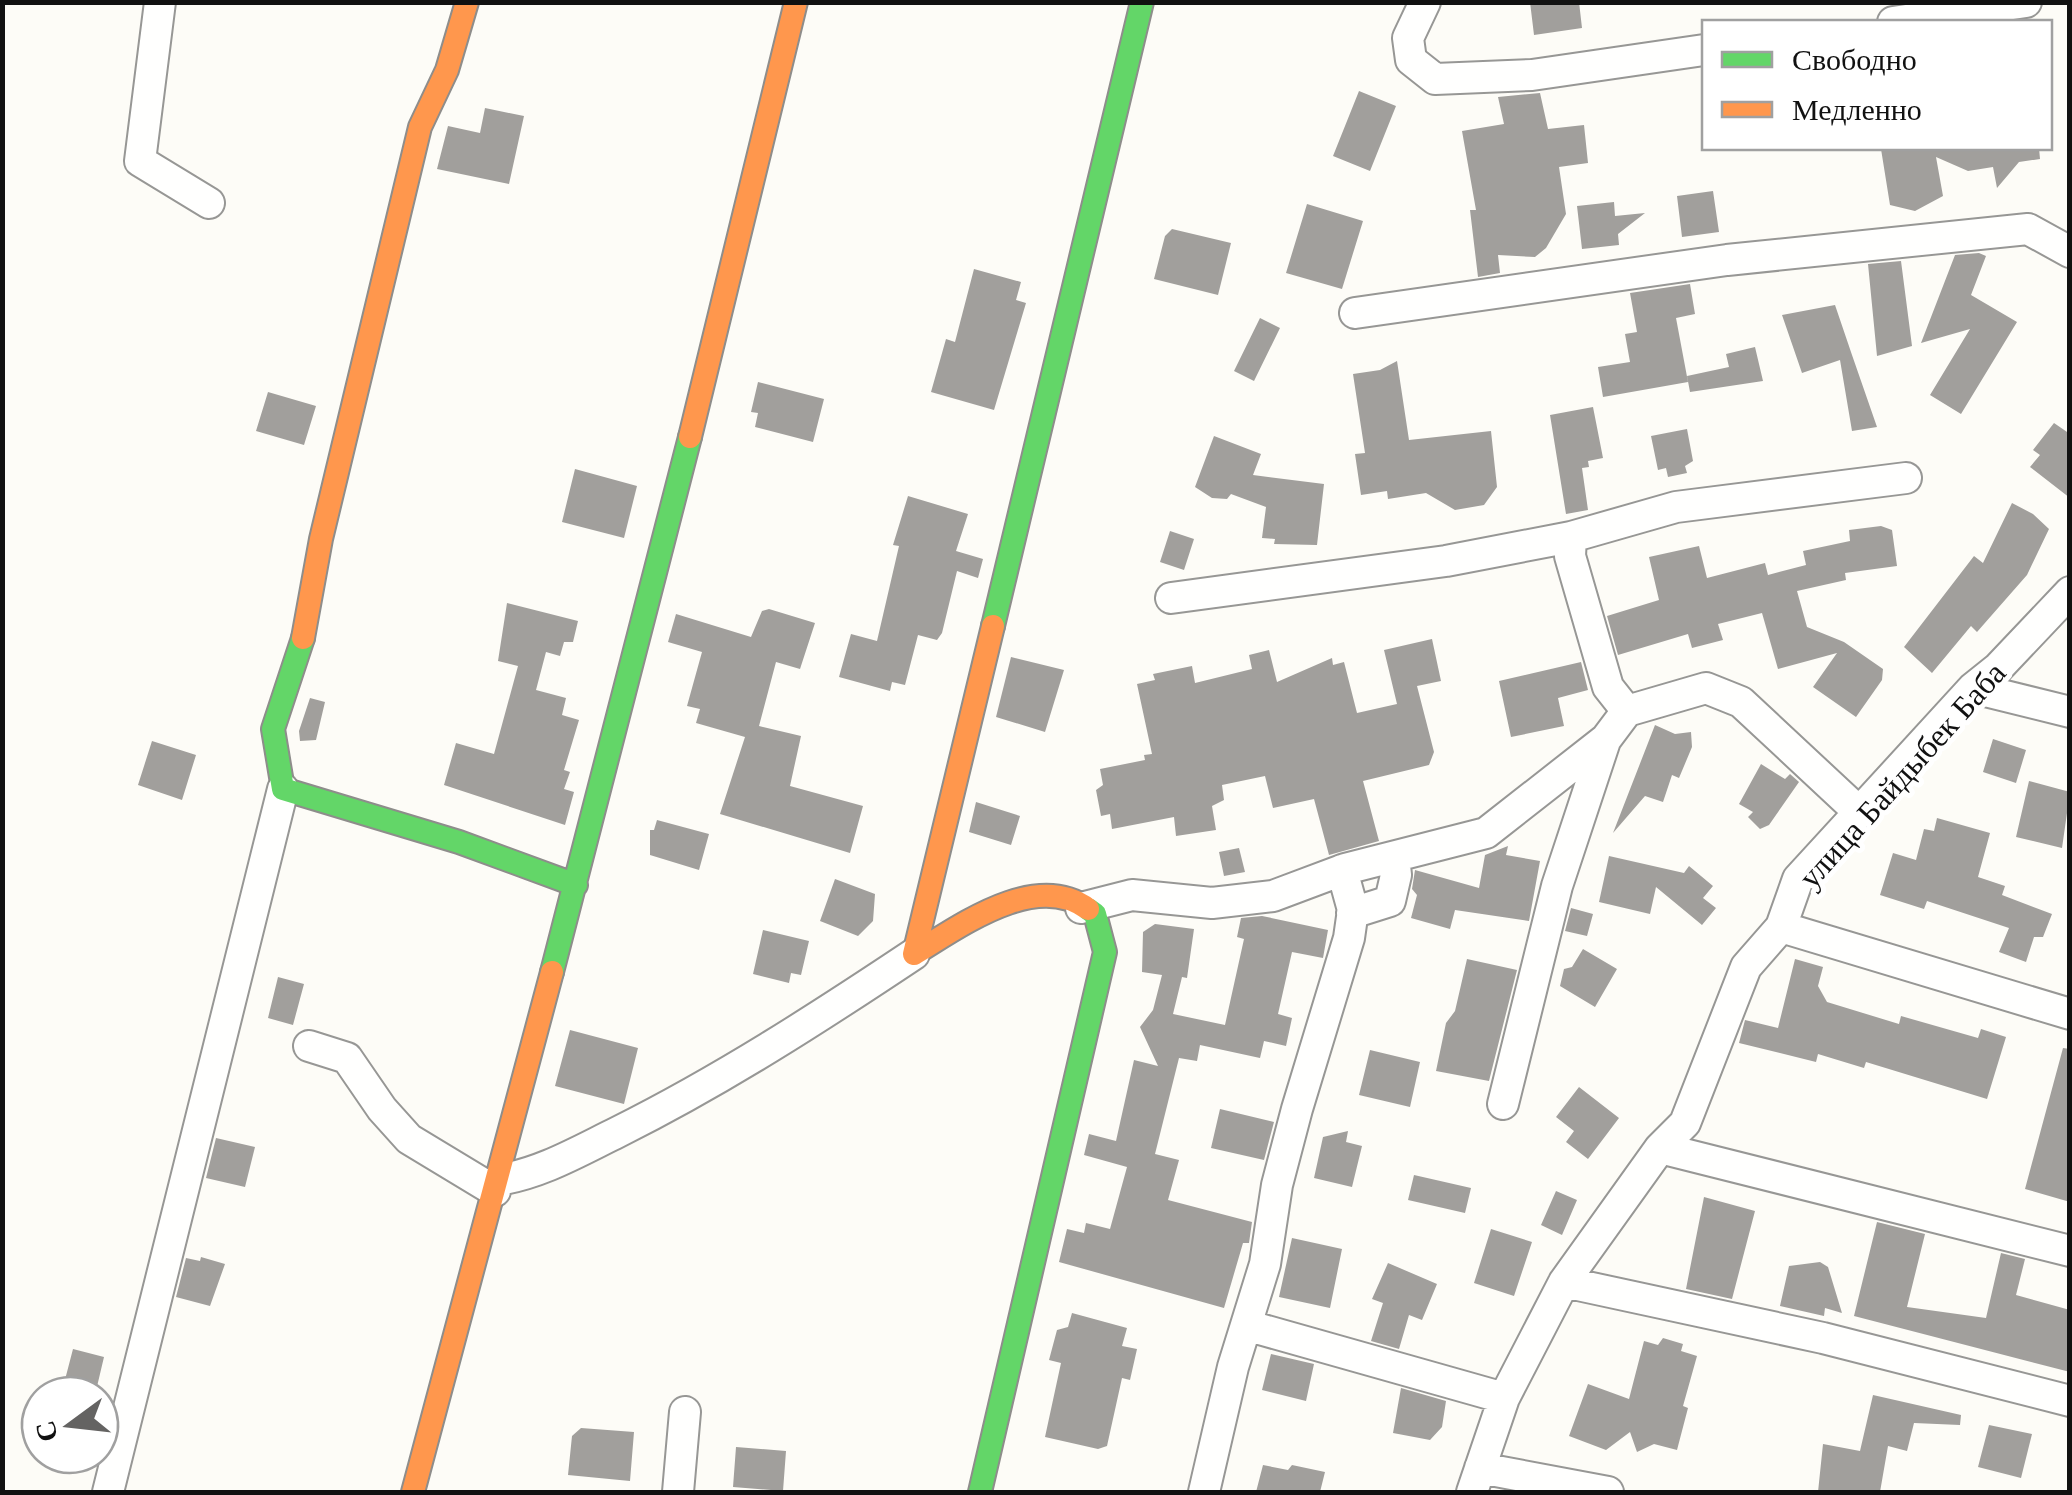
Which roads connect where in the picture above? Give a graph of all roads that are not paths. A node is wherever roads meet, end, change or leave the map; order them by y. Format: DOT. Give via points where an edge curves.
graph roads {
  1 [pos="160,2"];
  2 [pos="466,2"];
  3 [pos="796,2"];
  4 [pos="1142,2"];
  5 [pos="1425,2"];
  6 [pos="2026,2"];
  7 [pos="1906,20"];
  8 [pos="1702,50"];
  9 [pos="209,204"];
  10 [pos="2070,252"];
  11 [pos="1355,312"];
  12 [pos="1906,478"];
  13 [pos="1571,536"];
  14 [pos="2070,592"];
  15 [pos="1171,598"];
  16 [pos="1973,688"];
  17 [pos="1627,711"];
  18 [pos="2070,712"];
  19 [pos="1606,739"];
  20 [pos="283,788"];
  21 [pos="1860,812"];
  22 [pos="1394,857"];
  23 [pos="1342,870"];
  24 [pos="576,884"];
  25 [pos="1081,908"];
  26 [pos="1352,914"];
  27 [pos="1781,927"];
  28 [pos="914,954"];
  29 [pos="2070,1014"];
  30 [pos="309,1046"];
  31 [pos="1504,1104"];
  32 [pos="1660,1148"];
  33 [pos="497,1186"];
  34 [pos="2070,1251"];
  35 [pos="1564,1282"];
  36 [pos="1249,1326"];
  37 [pos="1504,1398"];
  38 [pos="2070,1401"];
  39 [pos="685,1412"];
  40 [pos="1476,1480"];
  41 [pos="1574,1488"];
  42 [pos="108,1492"];
  43 [pos="413,1492"];
  44 [pos="678,1492"];
  45 [pos="980,1492"];
  46 [pos="1204,1492"];
  47 [pos="1608,1492"];
  1 -- 9 [label="street" via="140,160"];
  2 -- 20 [label="street" via="447,70 420,127 321,539 311,614 272,729"];
  3 -- 24 [label="street" via="712,364"];
  4 -- 28 [label="street"];
  5 -- 8 [label="street" via="1408,38 1411,60 1435,79 1532,75"];
  6 -- 7 [label="street"];
  10 -- 11 [label="street" via="2028,228 1728,260"];
  12 -- 13 [label="street" via="1676,506"];
  13 -- 15 [label="street" via="1446,561"];
  13 -- 17 [label="street" via="1570,556 1608,687"];
  14 -- 16 [label="street, улица Байдыбек Баба"];
  16 -- 18 [label="street"];
  16 -- 21 [label="street, улица Байдыбек Баба"];
  17 -- 19 [label="street"];
  17 -- 21 [label="street" via="1706,688 1741,702"];
  19 -- 22 [label="street" via="1486,832"];
  19 -- 31 [label="street" via="1557,886"];
  20 -- 24 [label="street"];
  20 -- 42 [label="street"];
  21 -- 27 [label="street, улица Байдыбек Баба" via="1798,879"];
  22 -- 23 [label="street"];
  22 -- 26 [label="street" via="1390,901"];
  23 -- 25 [label="street" via="1273,896 1212,902 1132,895"];
  23 -- 26 [label="street"];
  24 -- 33 [label="street"];
  25 -- 28 [label="street" via="1076,900 1038,898 994,906"];
  25 -- 45 [label="street" via="1096,914 1105,952"];
  26 -- 36 [label="street" via="1277,1185"];
  27 -- 29 [label="street"];
  27 -- 32 [label="street, улица Байдыбек Баба" via="1746,967 1685,1123"];
  28 -- 33 [label="street" via="756,1058"];
  30 -- 33 [label="street" via="347,1058 409,1139"];
  32 -- 34 [label="street"];
  32 -- 35 [label="street, улица Байдыбек Баба"];
  33 -- 43 [label="street"];
  35 -- 37 [label="street, улица Байдыбек Баба"];
  35 -- 38 [label="street"];
  36 -- 37 [label="street"];
  36 -- 46 [label="street"];
  37 -- 40 [label="street, улица Байдыбек Баба"];
  39 -- 44 [label="street"];
  40 -- 41 [label="street"];
  41 -- 47 [label="street"];
}
